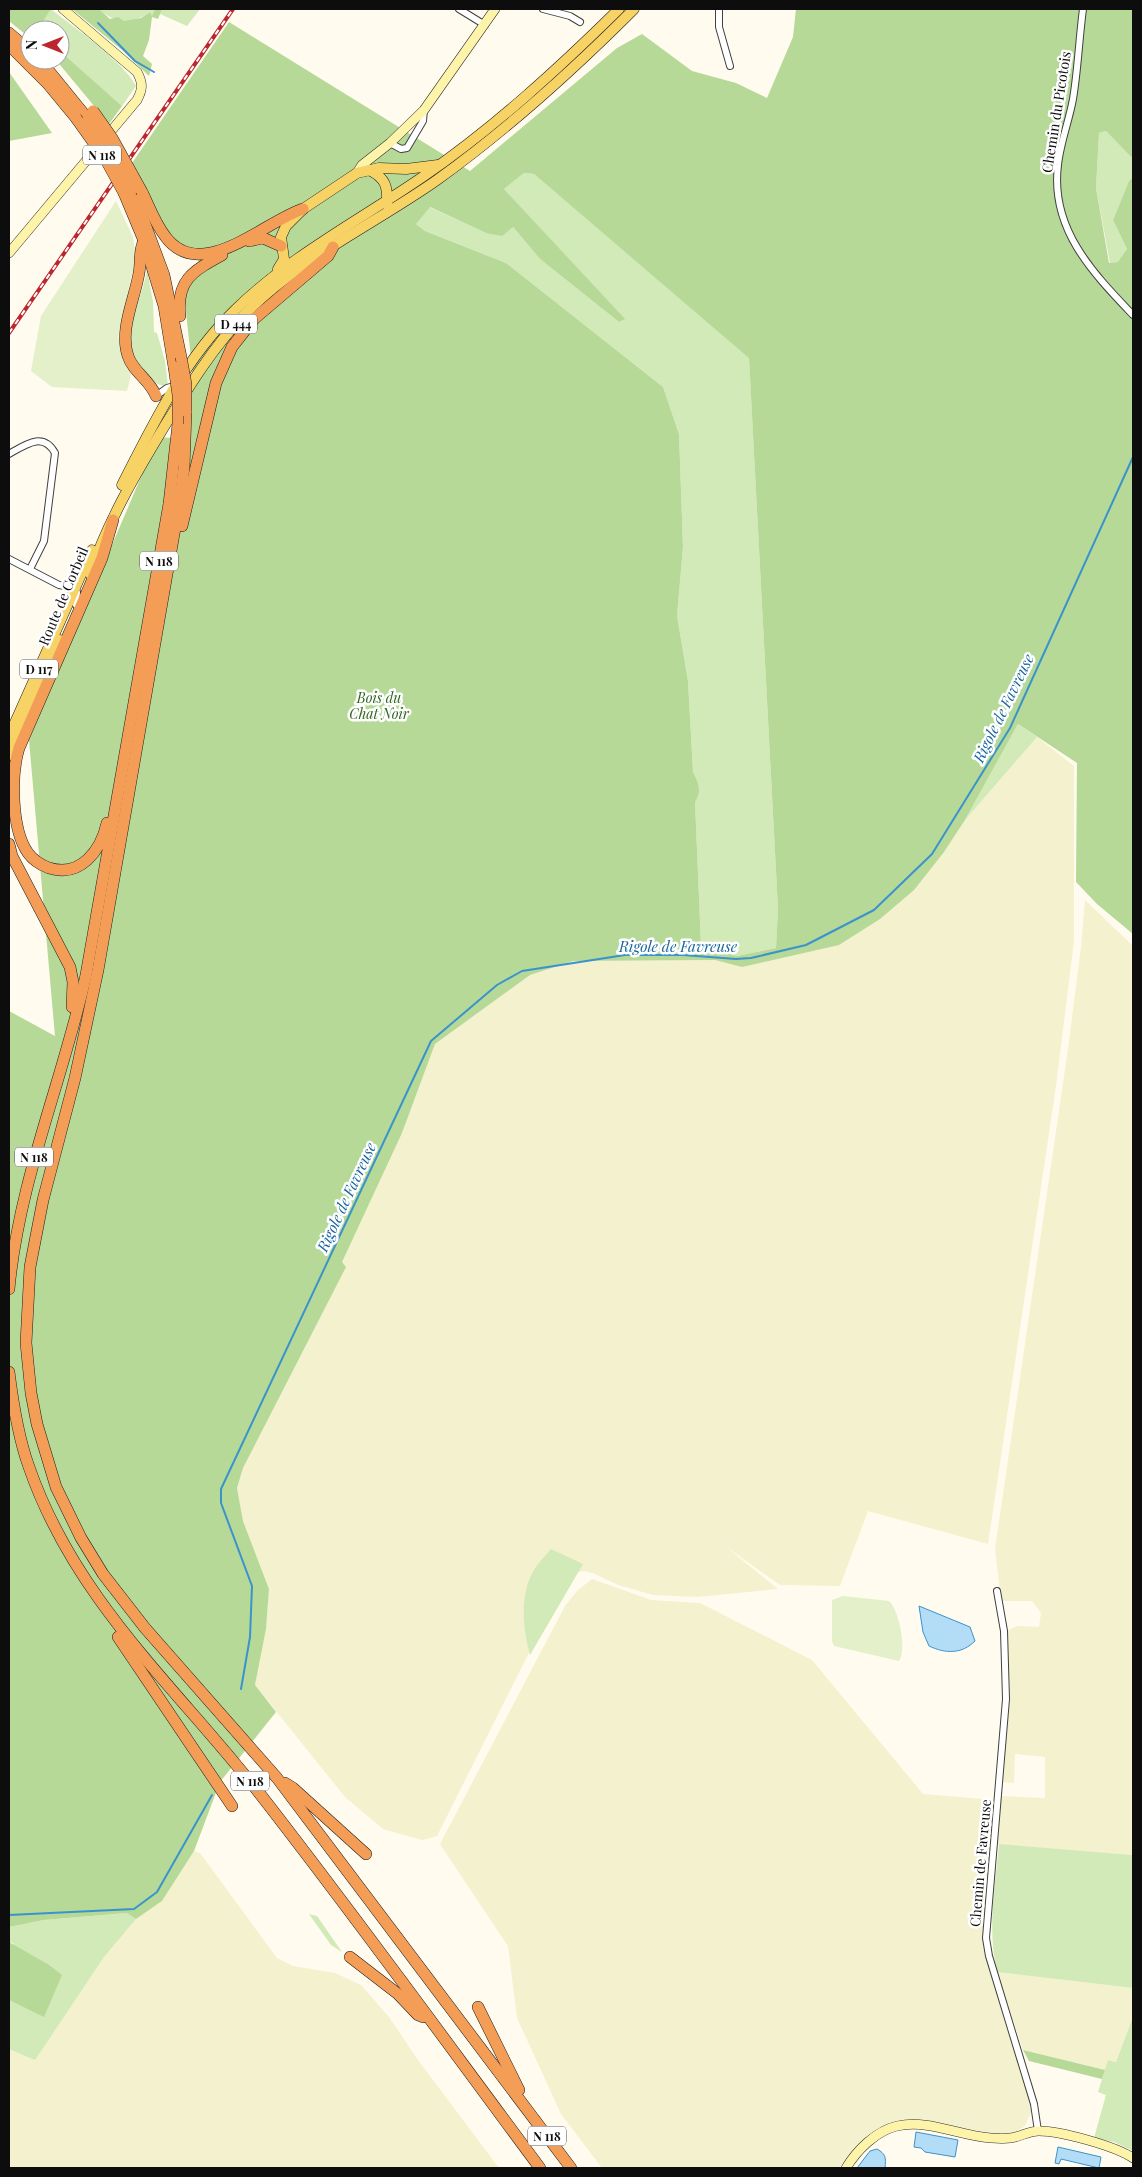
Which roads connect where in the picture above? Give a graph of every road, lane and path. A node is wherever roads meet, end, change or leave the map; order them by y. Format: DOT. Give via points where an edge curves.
graph roads {
  1 [pos="63,9"];
  2 [pos="459,9"];
  3 [pos="495,9"];
  4 [pos="543,9"];
  5 [pos="619,9"];
  6 [pos="634,9"];
  7 [pos="719,9"];
  8 [pos="1083,9"];
  9 [pos="580,22"];
  10 [pos="485,25"];
  11 [pos="9,33"];
  12 [pos="20,42"];
  13 [pos="9,45"];
  14 [pos="730,66"];
  15 [pos="49,70"];
  16 [pos="424,110"];
  17 [pos="86,116"];
  18 [pos="390,144"];
  19 [pos="439,165"];
  20 [pos="369,170"];
  21 [pos="357,173"];
  22 [pos="133,191"];
  23 [pos="388,200"];
  24 [pos="302,209"];
  25 [pos="388,212"];
  26 [pos="144,241"];
  27 [pos="281,246"];
  28 [pos="333,247"];
  29 [pos="9,253"];
  30 [pos="277,273"];
  31 [pos="1133,315"];
  32 [pos="177,329"];
  33 [pos="174,386"];
  34 [pos="156,396"];
  35 [pos="152,426"];
  36 [pos="149,452"];
  37 [pos="9,454"];
  38 [pos="115,499"];
  39 [pos="112,520"];
  40 [pos="9,559"];
  41 [pos="168,562"];
  42 [pos="30,569"];
  43 [pos="60,585"];
  44 [pos="75,588"];
  45 [pos="72,604"];
  46 [pos="9,736"];
  47 [pos="9,755"];
  48 [pos="115,815"];
  49 [pos="9,844"];
  50 [pos="74,1029"];
  51 [pos="9,1289"];
  52 [pos="9,1372"];
  53 [pos="997,1591"];
  54 [pos="107,1613"];
  55 [pos="277,1778"];
  56 [pos="232,1806"];
  57 [pos="366,1854"];
  58 [pos="350,1957"];
  59 [pos="478,2007"];
  60 [pos="430,2019"];
  61 [pos="523,2104"];
  62 [pos="1038,2130"];
  63 [pos="1133,2158"];
  64 [pos="540,2168"];
  65 [pos="570,2168"];
  66 [pos="846,2168"];
  1 -- 29 [label="street" via="137,72 142,90"];
  2 -- 10 [label="street"];
  3 -- 10 [label="street"];
  4 -- 9 [label="street" via="562,13"];
  5 -- 19 [label="main road, D 444" via="544,81"];
  6 -- 25 [label="main road, D 444" via="516,120"];
  7 -- 14 [label="street" via="719,27"];
  8 -- 31 [label="street, Chemin du Picotois" via="1074,91 1058,162 1059,203 1066,228 1087,264"];
  10 -- 16 [label="street"];
  11 -- 12 [label="highway"];
  13 -- 17 [label="highway, N 118"];
  15 -- 17 [label="highway" via="58,81 68,84"];
  16 -- 18 [label="street"];
  16 -- 18 [label="street" via="423,121 406,148"];
  17 -- 22 [label="highway, N 118, bridge" via="106,160"];
  17 -- 22 [label="highway, bridge" via="112,138"];
  18 -- 21 [label="street" via="362,165"];
  19 -- 20 [label="main road"];
  19 -- 23 [label="main road, D 444"];
  20 -- 21 [label="main road"];
  20 -- 23 [label="main road" via="382,177"];
  21 -- 24 [label="main road"];
  22 -- 24 [label="highway" via="165,237 180,249 199,254 221,251"];
  22 -- 26 [label="highway, N 118"];
  22 -- 32 [label="highway, N 118" via="164,275"];
  23 -- 25 [label="main road"];
  23 -- 30 [label="main road, D 444"];
  24 -- 27 [label="main road" via="286,226"];
  25 -- 28 [label="main road, D 444"];
  26 -- 34 [label="highway" via="125,338 131,363"];
  26 -- 48 [label="highway, N 118, bridge" via="164,306 178,394 178,424 169,504"];
  27 -- 30 [label="main road" via="284,259"];
  27 -- 32 [label="highway" via="270,239 253,239 193,272 181,292 181,322"];
  28 -- 36 [label="main road, D 444" via="279,284 224,336 192,380"];
  28 -- 41 [label="highway" via="328,256 254,319 228,354 216,383 176,550"];
  30 -- 33 [label="main road, D 444" via="233,311"];
  32 -- 41 [label="highway, N 118, bridge" via="186,384 184,468"];
  33 -- 34 [label="street"];
  33 -- 35 [label="main road, D 444"];
  34 -- 35 [label="main road"];
  35 -- 38 [label="main road, D 444"];
  36 -- 39 [label="main road, Route de Corbeil / D 117"];
  37 -- 42 [label="street" via="32,440 47,444 55,453 44,541"];
  38 -- 44 [label="main road, Route de Corbeil / D 117"];
  39 -- 45 [label="main road, Route de Corbeil / D 117"];
  39 -- 48 [label="highway" via="102,558 20,748 13,782 23,844 35,860 49,868 64,870 82,866 96,851 107,820"];
  40 -- 42 [label="street"];
  41 -- 55 [label="highway, N 118" via="98,970 35,1242 27,1297 28,1366 47,1462 84,1544 145,1628"];
  42 -- 43 [label="street"];
  43 -- 44 [label="street"];
  43 -- 45 [label="street"];
  44 -- 45 [label="main road, Route de Corbeil / D 117"];
  45 -- 46 [label="main road, Route de Corbeil / D 117"];
  45 -- 47 [label="main road, Route de Corbeil / D 117"];
  48 -- 50 [label="highway, N 118"];
  49 -- 50 [label="highway" via="12,856 70,967 74,995 70,1021"];
  50 -- 51 [label="highway, N 118" via="33,1161 17,1231"];
  52 -- 54 [label="highway, N 118" via="20,1438 44,1506 69,1556"];
  53 -- 62 [label="street, Chemin de Favreuse" via="1004,1631 1006,1699 986,1938 1034,2104"];
  54 -- 56 [label="highway" via="113,1629"];
  54 -- 60 [label="highway, N 118" via="259,1793"];
  55 -- 57 [label="highway" via="293,1788"];
  55 -- 61 [label="highway, N 118"];
  58 -- 60 [label="highway" via="398,1994 418,2015"];
  59 -- 61 [label="highway" via="519,2089"];
  60 -- 64 [label="highway, N 118"];
  61 -- 65 [label="highway, N 118"];
  62 -- 63 [label="street" via="1109,2146"];
  62 -- 66 [label="street" via="1010,2138 989,2138 917,2123 895,2126 865,2144"];
}
